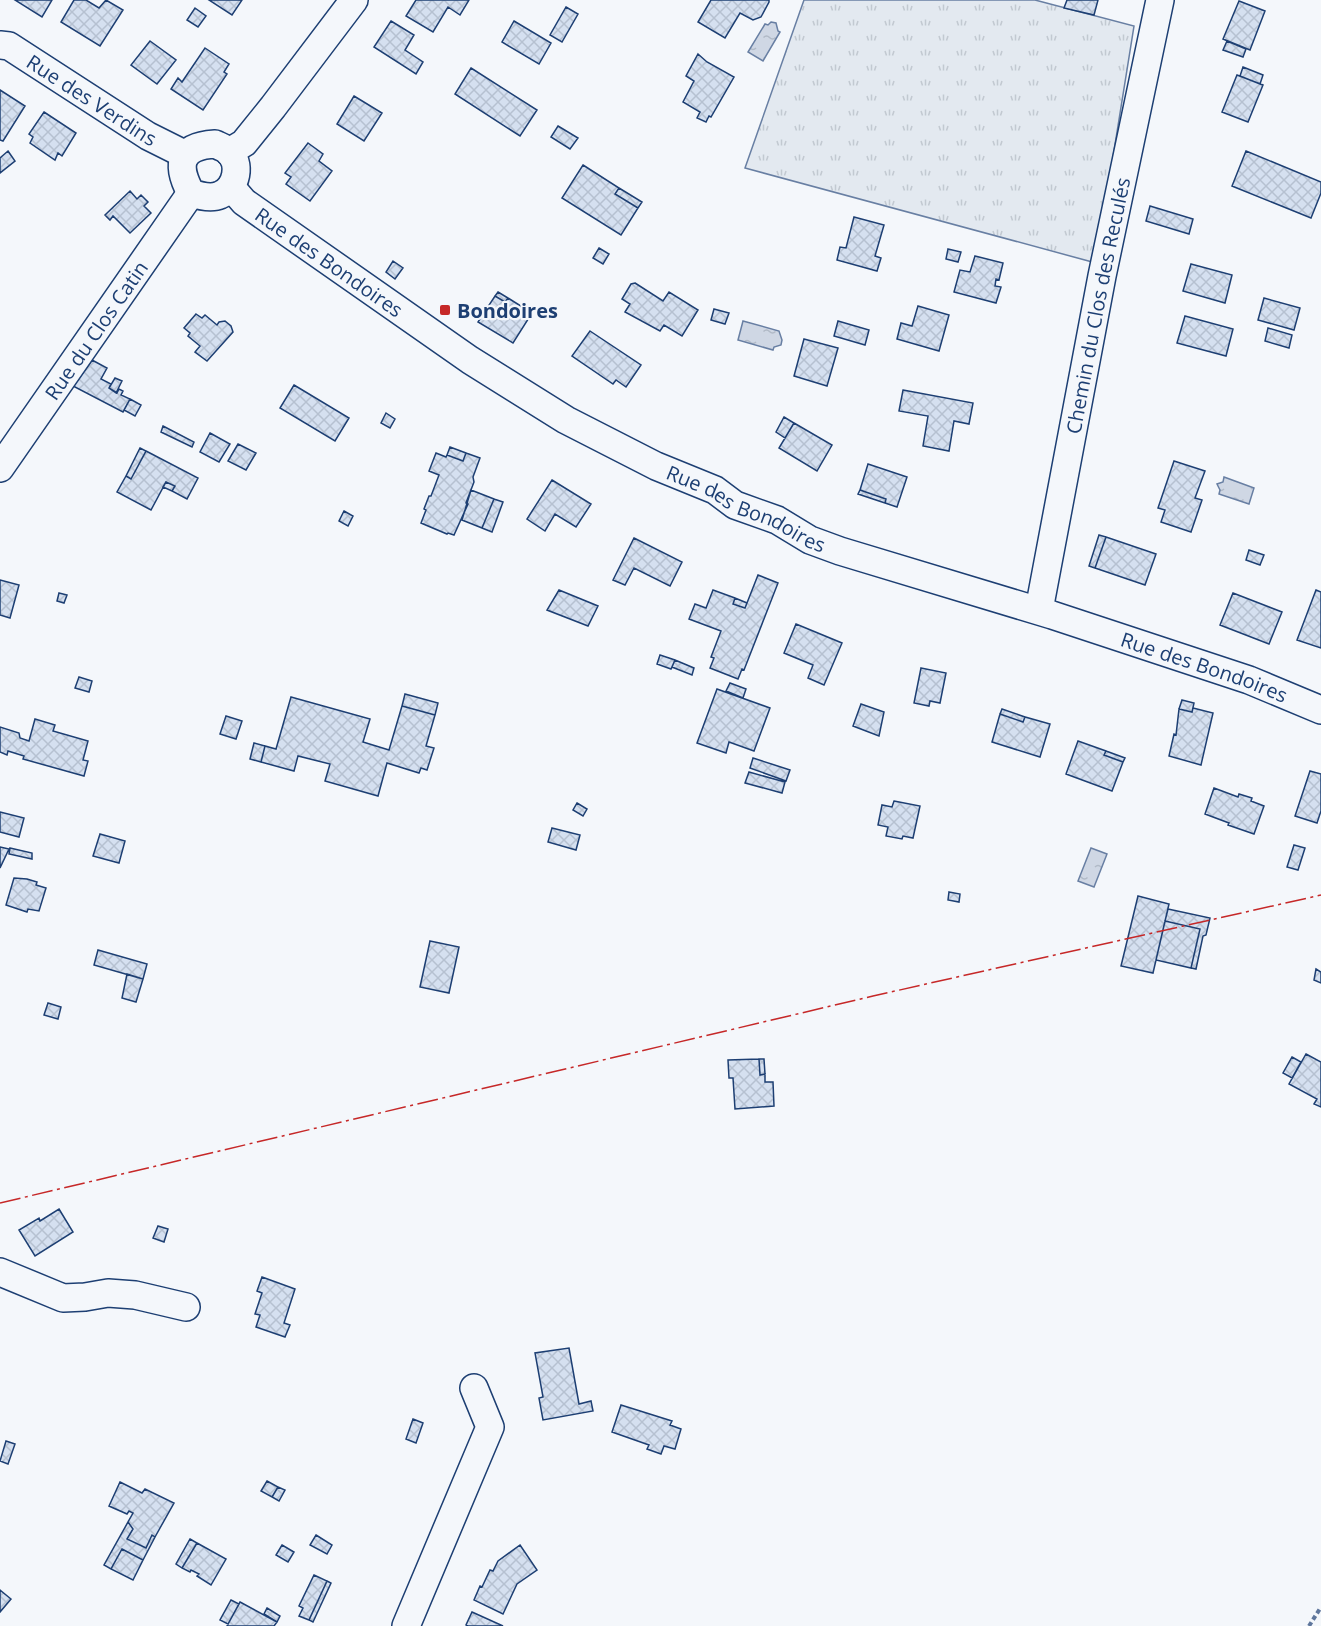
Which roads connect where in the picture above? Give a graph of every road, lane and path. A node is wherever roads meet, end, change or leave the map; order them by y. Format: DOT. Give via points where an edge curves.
graph roads {
  1 [pos="354,0"];
  2 [pos="1160,0"];
  3 [pos="0,45"];
  4 [pos="229,152"];
  5 [pos="186,154"];
  6 [pos="231,187"];
  7 [pos="191,193"];
  8 [pos="0,468"];
  9 [pos="1039,610"];
  10 [pos="1321,710"];
  11 [pos="0,1272"];
  12 [pos="186,1307"];
  13 [pos="474,1388"];
  14 [pos="1321,1607"];
  15 [pos="406,1626"];
  16 [pos="1309,1626"];
  1 -- 4 [label="street" via="244,143"];
  2 -- 9 [label="street, Chemin du Clos des Reculés" via="1102,276"];
  3 -- 5 [label="street, Rue des Verdins" via="9,46 148,136"];
  4 -- 5 [label="street" via="215,144 199,145"];
  4 -- 6 [label="street" via="236,166"];
  5 -- 7 [label="street" via="183,178"];
  6 -- 7 [label="street" via="219,196"];
  6 -- 9 [label="street, Rue des Bondoires" via="244,202 470,360 566,420 656,466 715,490 735,505 777,520 810,540"];
  7 -- 8 [label="street, Rue du Clos Catin"];
  9 -- 10 [label="street, Rue des Bondoires" via="1249,680"];
  11 -- 12 [label="street" via="63,1298 135,1295"];
  13 -- 15 [label="street" via="490,1427"];
  14 -- 16 [label="path"];
}
